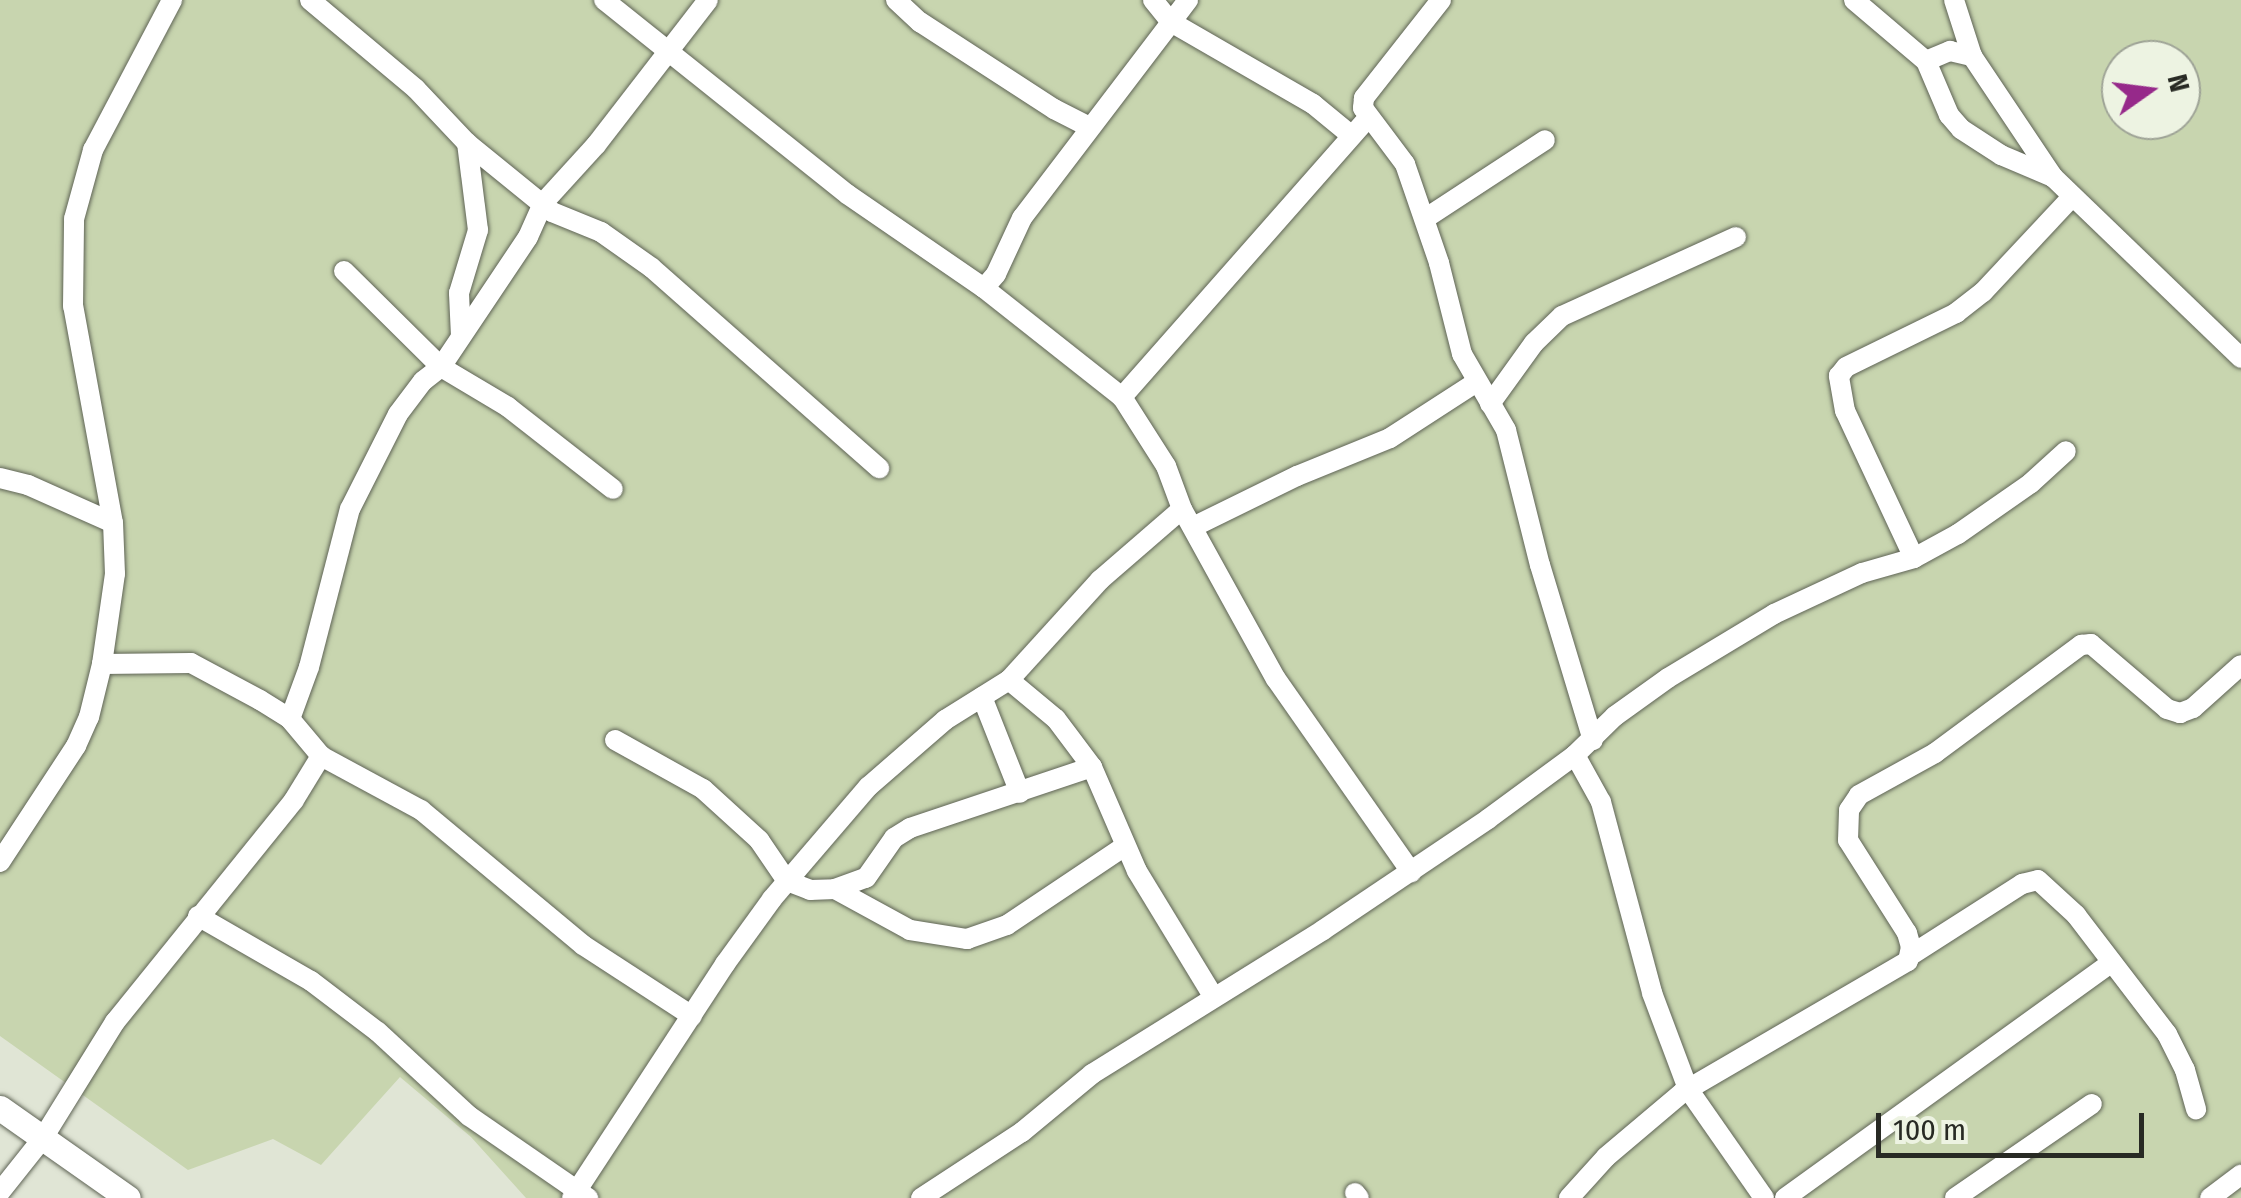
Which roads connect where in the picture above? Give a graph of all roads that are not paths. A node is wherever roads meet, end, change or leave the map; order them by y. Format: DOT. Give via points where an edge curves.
graph roads {
  1 [pos="172,0"];
  2 [pos="310,0"];
  3 [pos="604,0"];
  4 [pos="708,0"];
  5 [pos="896,0"];
  6 [pos="1152,0"];
  7 [pos="1188,0"];
  8 [pos="1441,0"];
  9 [pos="1854,0"];
  10 [pos="1954,0"];
  11 [pos="1171,22"];
  12 [pos="670,50"];
  13 [pos="1972,56"];
  14 [pos="1926,61"];
  15 [pos="1367,119"];
  16 [pos="1088,126"];
  17 [pos="1352,136"];
  18 [pos="1545,140"];
  19 [pos="467,143"];
  20 [pos="2053,177"];
  21 [pos="2072,196"];
  22 [pos="543,203"];
  23 [pos="1426,218"];
  24 [pos="1736,237"];
  25 [pos="344,271"];
  26 [pos="984,288"];
  27 [pos="461,336"];
  28 [pos="2241,358"];
  29 [pos="441,367"];
  30 [pos="1475,383"];
  31 [pos="1122,397"];
  32 [pos="1490,404"];
  33 [pos="2066,451"];
  34 [pos="879,468"];
  35 [pos="0,478"];
  36 [pos="613,489"];
  37 [pos="1188,518"];
  38 [pos="112,523"];
  39 [pos="1914,558"];
  40 [pos="102,664"];
  41 [pos="2241,665"];
  42 [pos="1009,680"];
  43 [pos="982,698"];
  44 [pos="290,718"];
  45 [pos="616,740"];
  46 [pos="1593,740"];
  47 [pos="321,756"];
  48 [pos="1575,756"];
  49 [pos="1092,767"];
  50 [pos="1020,793"];
  51 [pos="1125,846"];
  52 [pos="0,862"];
  53 [pos="1411,872"];
  54 [pos="788,882"];
  55 [pos="836,889"];
  56 [pos="198,916"];
  57 [pos="1911,955"];
  58 [pos="2112,962"];
  59 [pos="1213,996"];
  60 [pos="692,1016"];
  61 [pos="1688,1089"];
  62 [pos="2092,1104"];
  63 [pos="0,1108"];
  64 [pos="2196,1109"];
  65 [pos="43,1138"];
  66 [pos="2241,1175"];
  67 [pos="0,1192"];
  68 [pos="579,1195"];
  69 [pos="128,1198"];
  70 [pos="921,1198"];
  71 [pos="1569,1198"];
  72 [pos="1764,1198"];
  73 [pos="1785,1198"];
  74 [pos="1955,1198"];
  75 [pos="2210,1198"];
  1 -- 38 [label="street" via="92,150 74,219 73,306"];
  2 -- 19 [label="street" via="416,89"];
  3 -- 12 [label="street"];
  4 -- 12 [label="street"];
  5 -- 16 [label="street" via="920,22"];
  6 -- 11 [label="street"];
  7 -- 11 [label="street"];
  8 -- 15 [label="street" via="1364,98"];
  9 -- 14 [label="street"];
  10 -- 13 [label="street"];
  11 -- 16 [label="street"];
  11 -- 17 [label="street" via="1312,104"];
  12 -- 22 [label="street"];
  12 -- 26 [label="street" via="847,194"];
  13 -- 14 [label="street" via="1950,51"];
  13 -- 20 [label="street"];
  14 -- 20 [label="street" via="1961,128 2001,155"];
  15 -- 17 [label="street"];
  15 -- 23 [label="street" via="1400,154"];
  16 -- 26 [label="street" via="1022,218"];
  17 -- 31 [label="street"];
  18 -- 23 [label="street"];
  19 -- 22 [label="street"];
  19 -- 27 [label="street" via="478,230 459,293"];
  20 -- 21 [label="street"];
  21 -- 28 [label="street"];
  21 -- 39 [label="street" via="1956,313 1846,367 1840,376 1845,411"];
  22 -- 27 [label="street" via="528,237"];
  22 -- 34 [label="street" via="652,268"];
  23 -- 30 [label="street" via="1453,330"];
  24 -- 32 [label="street" via="1562,316 1534,342"];
  25 -- 29 [label="street"];
  26 -- 31 [label="street"];
  27 -- 29 [label="street"];
  29 -- 36 [label="street" via="508,407"];
  29 -- 44 [label="street" via="405,403 350,509"];
  30 -- 32 [label="street"];
  30 -- 37 [label="street" via="1390,438"];
  31 -- 37 [label="street" via="1166,466"];
  32 -- 46 [label="street" via="1506,430"];
  33 -- 39 [label="street" via="2031,483"];
  35 -- 38 [label="street"];
  37 -- 42 [label="street" via="1100,580"];
  37 -- 53 [label="street" via="1276,679"];
  38 -- 40 [label="street" via="115,574"];
  39 -- 46 [label="street" via="1862,573 1750,627 1615,716"];
  40 -- 44 [label="street" via="191,663"];
  40 -- 52 [label="street" via="76,746"];
  41 -- 57 [label="street" via="2180,712 2091,644 2080,645 1935,753 1859,795 1849,810 1848,840 1907,933"];
  42 -- 43 [label="street"];
  42 -- 49 [label="street" via="1056,719"];
  43 -- 50 [label="street"];
  43 -- 54 [label="street" via="868,787"];
  44 -- 47 [label="street"];
  45 -- 54 [label="street" via="702,789 759,840"];
  46 -- 48 [label="street"];
  47 -- 56 [label="street" via="294,800"];
  47 -- 60 [label="street" via="420,810 583,945"];
  48 -- 53 [label="street"];
  48 -- 61 [label="street" via="1601,802 1652,993"];
  49 -- 50 [label="street"];
  49 -- 51 [label="street"];
  50 -- 55 [label="street" via="902,832 866,878"];
  51 -- 55 [label="street" via="1007,925 967,939 910,930"];
  51 -- 59 [label="street"];
  53 -- 59 [label="street"];
  54 -- 55 [label="street"];
  54 -- 60 [label="street"];
  56 -- 65 [label="street" via="115,1022"];
  56 -- 68 [label="street" via="311,981 469,1116"];
  57 -- 58 [label="street" via="2038,880"];
  57 -- 61 [label="street"];
  58 -- 64 [label="street" via="2167,1034"];
  58 -- 73 [label="street"];
  59 -- 70 [label="street"];
  60 -- 68 [label="street"];
  61 -- 71 [label="street" via="1606,1156"];
  61 -- 72 [label="street"];
  62 -- 74 [label="street"];
  63 -- 65 [label="main road"];
  65 -- 67 [label="street"];
  65 -- 69 [label="main road"];
  66 -- 75 [label="street"];
}
